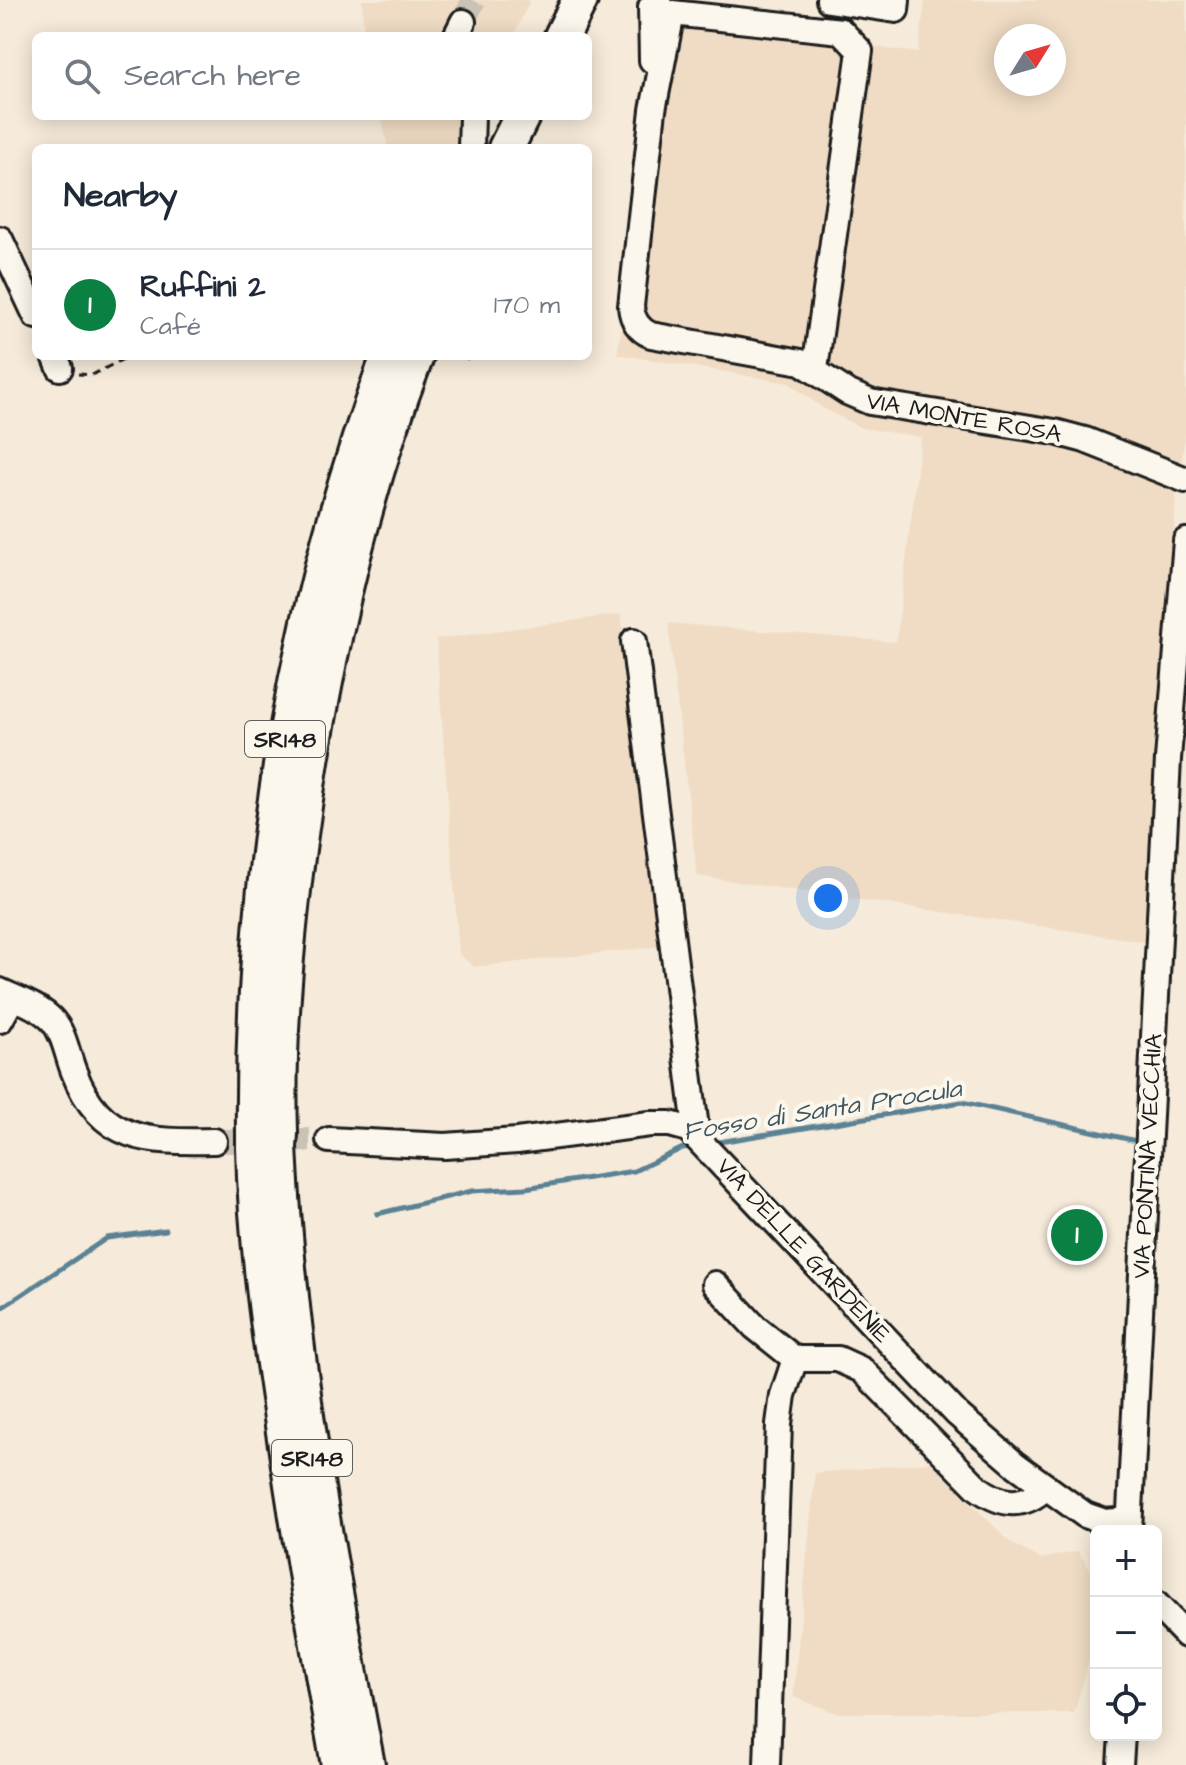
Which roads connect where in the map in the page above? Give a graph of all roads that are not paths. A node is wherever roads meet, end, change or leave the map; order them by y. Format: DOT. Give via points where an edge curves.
graph roads {
  1 [pos="555,0"];
  2 [pos="580,0"];
  3 [pos="659,0"];
  4 [pos="829,0"];
  5 [pos="897,0"];
  6 [pos="539,32"];
  7 [pos="564,32"];
  8 [pos="653,110"];
  9 [pos="472,120"];
  10 [pos="496,120"];
  11 [pos="520,120"];
  12 [pos="471,144"];
  13 [pos="484,144"];
  14 [pos="508,144"];
  15 [pos="0,239"];
  16 [pos="32,307"];
  17 [pos="388,360"];
  18 [pos="415,360"];
  19 [pos="815,369"];
  20 [pos="1186,480"];
  21 [pos="1186,541"];
  22 [pos="634,641"];
  23 [pos="6,994"];
  24 [pos="0,1020"];
  25 [pos="697,1136"];
  26 [pos="267,1140"];
  27 [pos="329,1140"];
  28 [pos="214,1141"];
  29 [pos="715,1284"];
  30 [pos="795,1359"];
  31 [pos="1046,1487"];
  32 [pos="1129,1525"];
  33 [pos="1162,1610"];
  34 [pos="1186,1635"];
  35 [pos="1122,1741"];
  36 [pos="339,1765"];
  37 [pos="367,1765"];
  38 [pos="767,1765"];
  39 [pos="1120,1765"];
  1 -- 6 [label="highway"];
  2 -- 7 [label="highway"];
  3 -- 8 [label="street" via="651,7"];
  4 -- 5 [label="street" via="896,10"];
  8 -- 19 [label="street, VIA MONTE ROSA" via="631,306 637,324 651,335 792,360"];
  8 -- 19 [label="street" via="672,13 841,31 860,51"];
  9 -- 12 [label="street"];
  10 -- 13 [label="highway"];
  11 -- 14 [label="highway"];
  15 -- 16 [label="street"];
  17 -- 26 [label="highway, SR148" via="334,528 278,775 259,968"];
  18 -- 26 [label="highway, SR148" via="359,535 315,735"];
  19 -- 20 [label="street, VIA MONTE ROSA" via="870,402 1055,432"];
  21 -- 32 [label="street, VIA PONTINA VECCHIA" via="1168,759"];
  22 -- 25 [label="street"];
  23 -- 24 [label="street"];
  23 -- 28 [label="street" via="55,1024 79,1084 117,1129 144,1139"];
  25 -- 27 [label="street, VIA DELLE GARDENIE" via="679,1125 660,1124 445,1146"];
  25 -- 31 [label="street, VIA DELLE GARDENIE" via="957,1414"];
  26 -- 36 [label="highway, SR148" via="258,1234 269,1334"];
  26 -- 37 [label="highway, SR148" via="309,1445"];
  29 -- 30 [label="street" via="755,1327"];
  30 -- 31 [label="street" via="838,1359 862,1370 993,1498 1021,1502"];
  30 -- 38 [label="street" via="779,1424"];
  31 -- 32 [label="street, VIA DELLE GARDENIE" via="1095,1519"];
  33 -- 34 [label="street"];
  35 -- 39 [label="street"];
}
